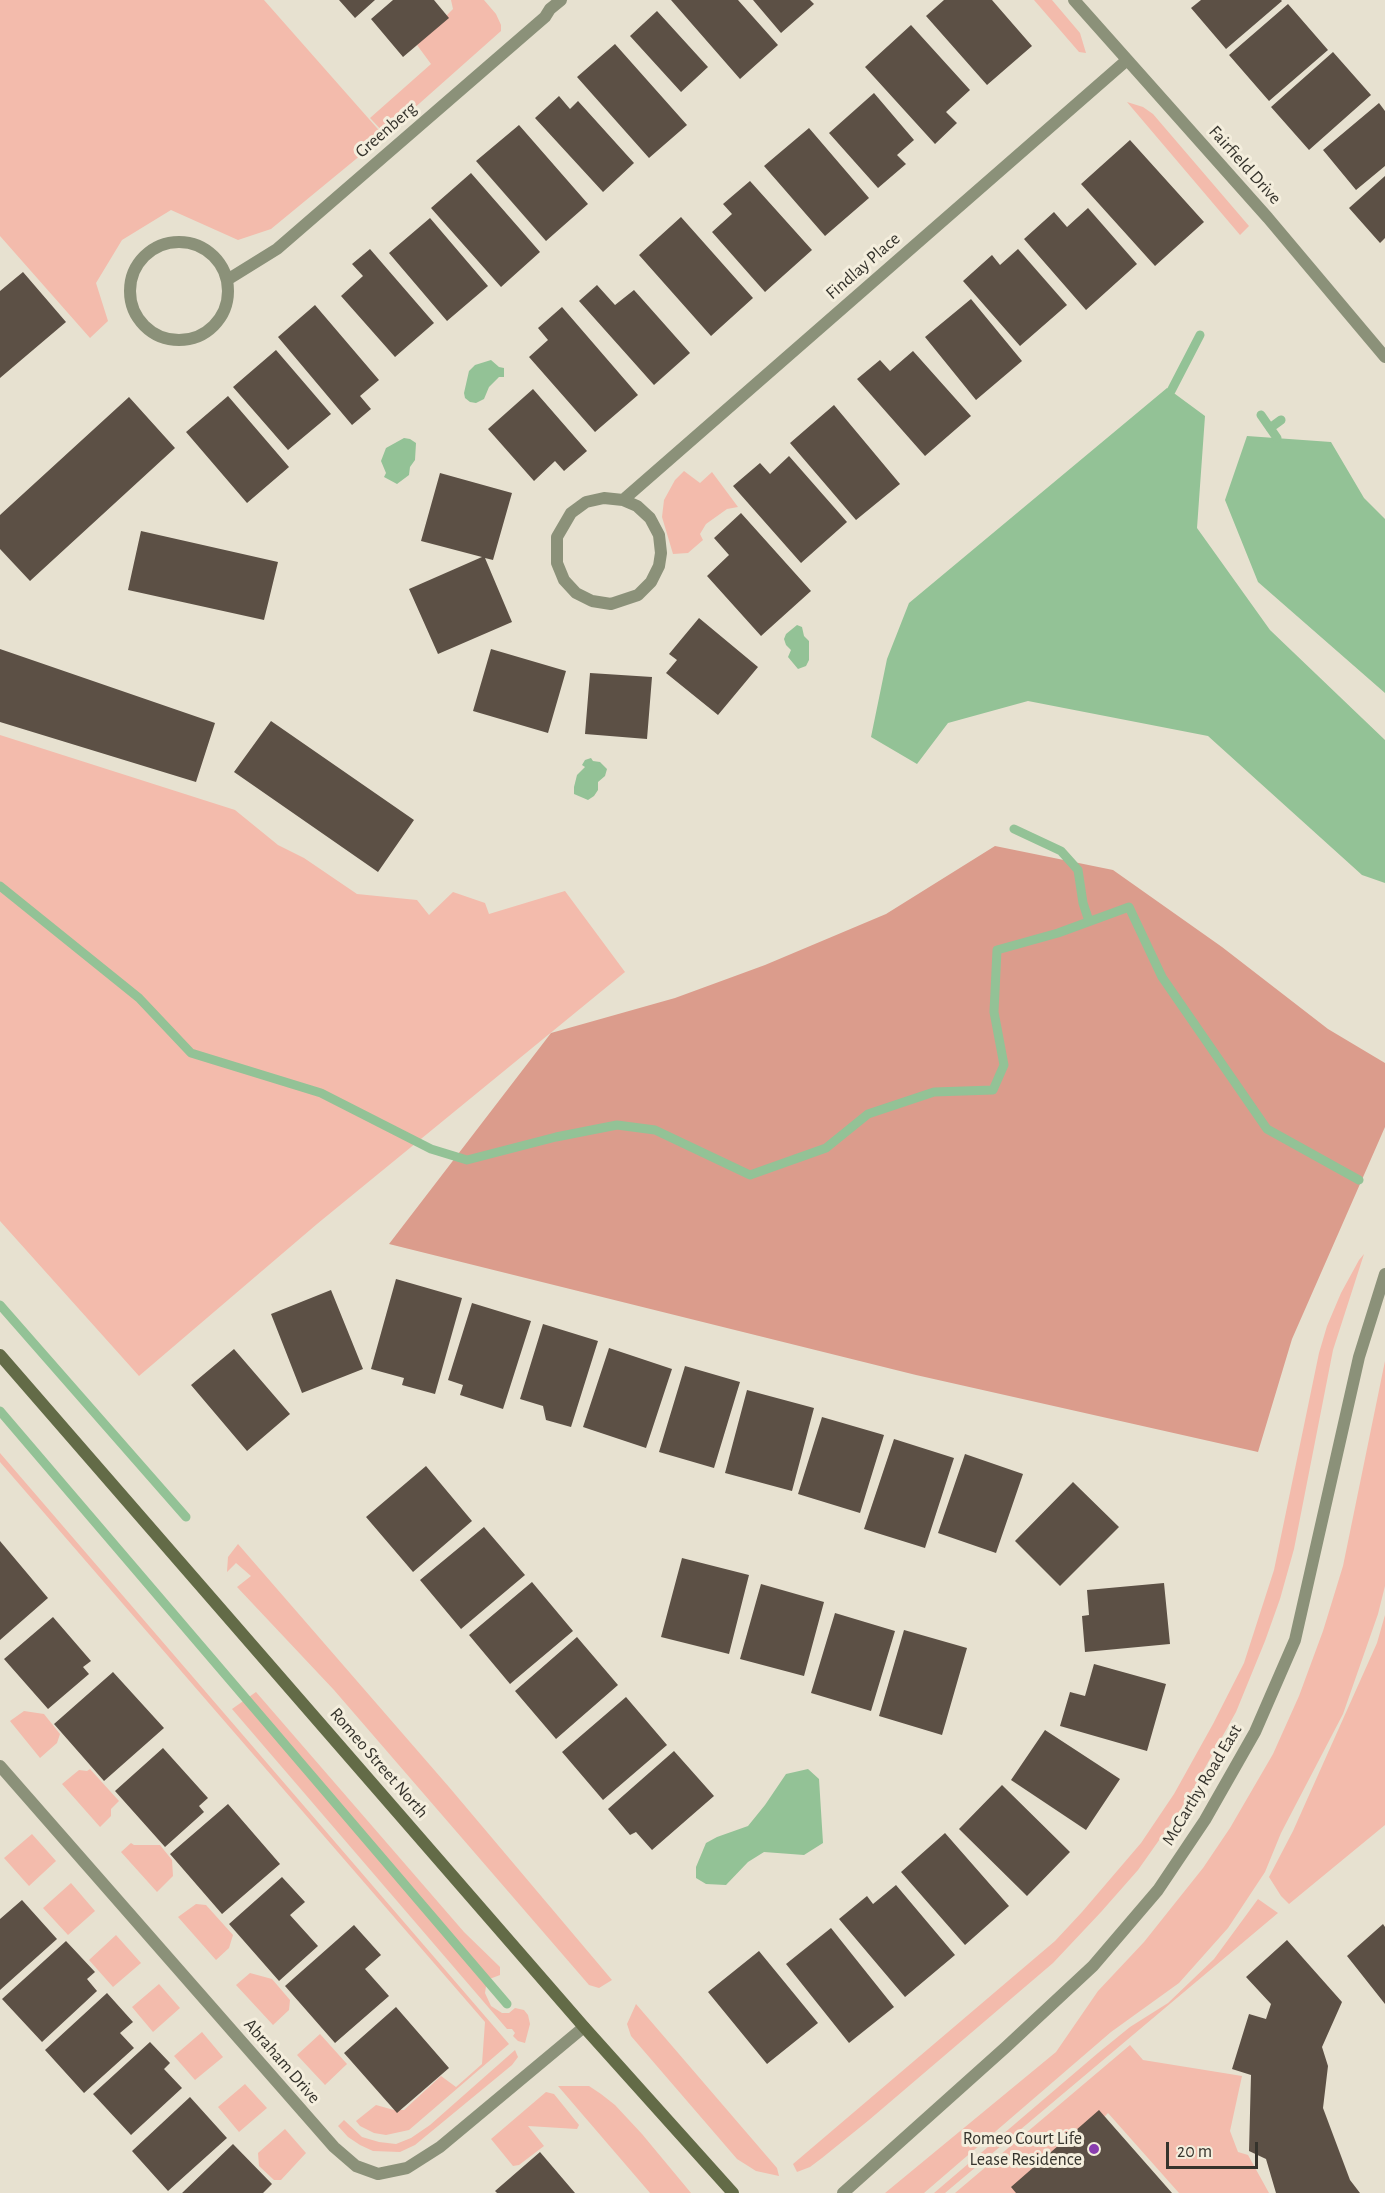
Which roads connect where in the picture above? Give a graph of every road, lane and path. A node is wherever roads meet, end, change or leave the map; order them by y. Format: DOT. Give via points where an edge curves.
graph roads {
  1 [pos="561,0"];
  2 [pos="1074,0"];
  3 [pos="545,5"];
  4 [pos="1127,60"];
  5 [pos="227,279"];
  6 [pos="1385,357"];
  7 [pos="623,500"];
  8 [pos="1385,1274"];
  9 [pos="0,1355"];
  10 [pos="0,1766"];
  11 [pos="584,2027"];
  12 [pos="733,2193"];
  13 [pos="843,2193"];
  1 -- 3 [label="street, Greenberg"];
  2 -- 4 [label="street, Fairfield Drive"];
  3 -- 5 [label="street, Greenberg" via="545,17 277,249"];
  4 -- 6 [label="street, Fairfield Drive"];
  4 -- 7 [label="street, Findlay Place"];
  5 -- 5 [label="street" via="221,264 196,244 164,244 138,264 130,295 134,311 156,334 171,339 202,334 224,311"];
  7 -- 7 [label="street" via="604,498 586,502 565,520 557,537 557,563 564,580 576,594 592,602 611,604 638,595 659,566 659,535 650,518"];
  8 -- 13 [label="street, McCarthy Road East" via="1359,1357 1295,1640 1255,1732 1205,1820 1158,1890 1093,1966"];
  9 -- 11 [label="main road, Romeo Street North"];
  10 -- 11 [label="street, Abraham Drive" via="334,2147 356,2166 378,2174 407,2168 440,2147"];
  11 -- 12 [label="main road, Romeo Street North"];
}
